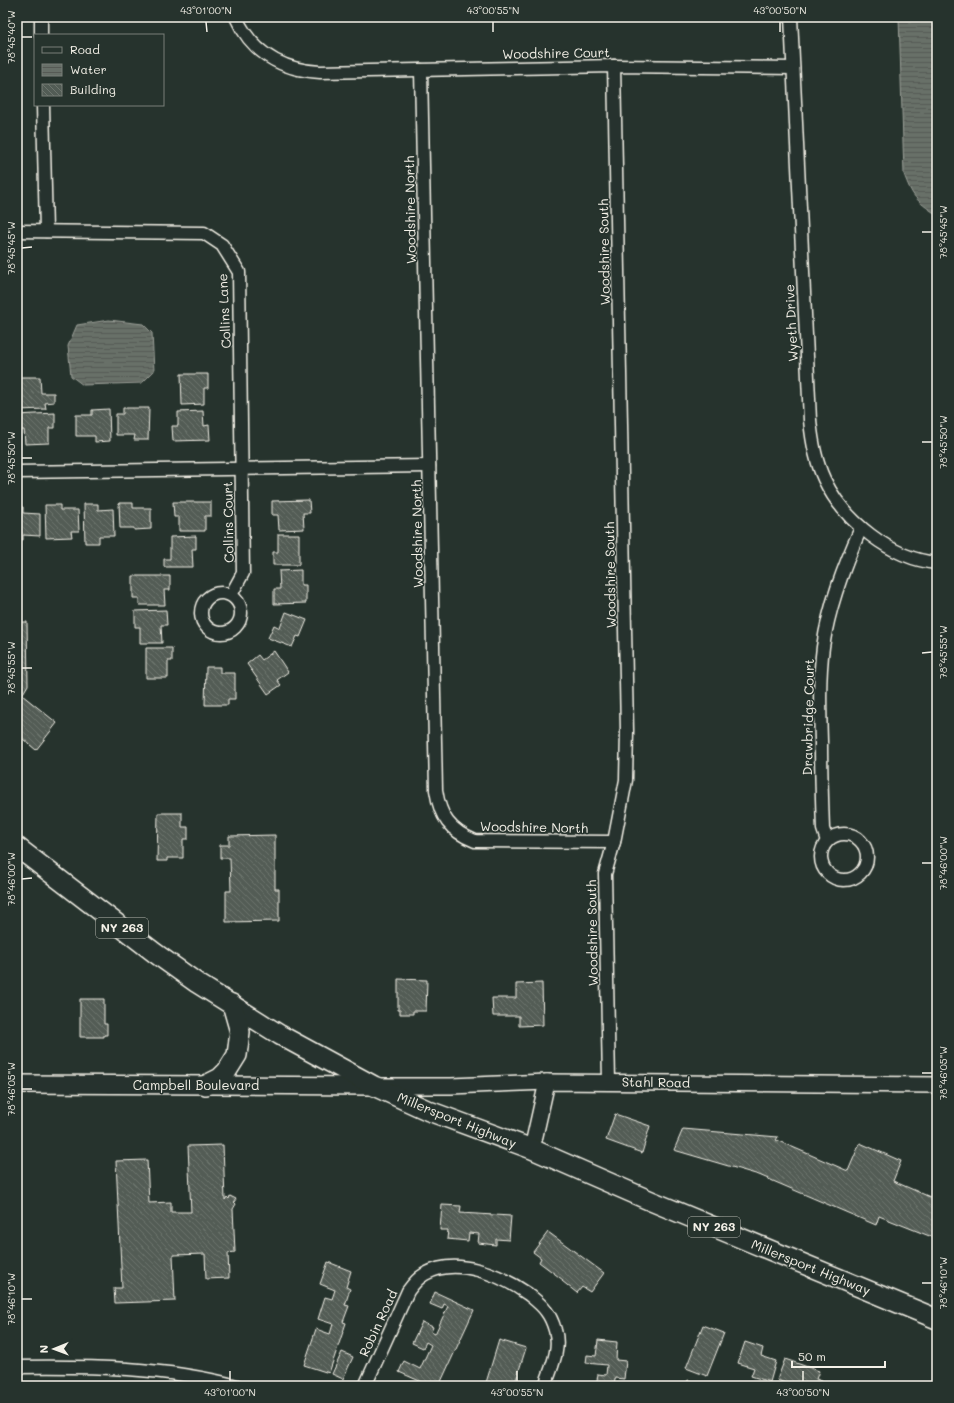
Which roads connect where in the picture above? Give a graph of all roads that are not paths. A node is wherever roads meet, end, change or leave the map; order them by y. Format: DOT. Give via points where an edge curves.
graph roads {
  1 [pos="41,17"];
  2 [pos="236,17"];
  3 [pos="791,17"];
  4 [pos="41,34"];
  5 [pos="614,66"];
  6 [pos="793,68"];
  7 [pos="421,70"];
  8 [pos="43,106"];
  9 [pos="17,231"];
  10 [pos="46,231"];
  11 [pos="429,466"];
  12 [pos="241,469"];
  13 [pos="17,472"];
  14 [pos="861,528"];
  15 [pos="937,563"];
  16 [pos="231,595"];
  17 [pos="827,841"];
  18 [pos="614,842"];
  19 [pos="17,847"];
  20 [pos="232,1004"];
  21 [pos="547,1082"];
  22 [pos="609,1082"];
  23 [pos="17,1084"];
  24 [pos="206,1085"];
  25 [pos="937,1085"];
  26 [pos="374,1086"];
  27 [pos="532,1149"];
  28 [pos="937,1319"];
  29 [pos="17,1367"];
  30 [pos="237,1386"];
  31 [pos="365,1386"];
  32 [pos="545,1386"];
  1 -- 4 [label="street"];
  2 -- 7 [label="street, Woodshire Court" via="250,40 263,53 290,67 320,72"];
  3 -- 6 [label="street, Wyeth Drive"];
  5 -- 6 [label="street, Woodshire Court"];
  5 -- 7 [label="street, Woodshire Court"];
  5 -- 18 [label="street, Woodshire South" via="627,730 626,780"];
  6 -- 14 [label="street, Wyeth Drive" via="812,441 824,480 847,514"];
  7 -- 11 [label="street, Woodshire North"];
  8 -- 10 [label="street"];
  9 -- 10 [label="street, Collins Lane"];
  10 -- 12 [label="street, Collins Lane" via="204,233 222,245 239,272"];
  11 -- 12 [label="street"];
  11 -- 18 [label="street, Woodshire North" via="436,790 443,816 453,829 475,841"];
  12 -- 13 [label="street"];
  12 -- 16 [label="street, Collins Court" via="243,573"];
  14 -- 15 [label="street, Wyeth Drive" via="890,548"];
  14 -- 17 [label="street, Drawbridge Court" via="838,585 822,658 820,708 823,829"];
  18 -- 22 [label="street, Woodshire South" via="605,874"];
  19 -- 20 [label="main road, Millersport Highway / NY 263" via="155,953"];
  20 -- 24 [label="main road" via="240,1032 237,1055 220,1078"];
  20 -- 26 [label="main road, Millersport Highway / NY 263" via="280,1035"];
  21 -- 22 [label="street, Stahl Road"];
  21 -- 26 [label="street, Stahl Road"];
  21 -- 27 [label="street"];
  22 -- 25 [label="street, Stahl Road"];
  23 -- 24 [label="main road, Campbell Boulevard"];
  24 -- 26 [label="main road, Campbell Boulevard"];
  26 -- 27 [label="main road, Millersport Highway / NY 263" via="429,1111"];
  27 -- 28 [label="main road, Millersport Highway / NY 263"];
  29 -- 30 [label="street" via="80,1366 133,1369 177,1374"];
  31 -- 32 [label="street, Robin Road" via="408,1291 425,1274 446,1267 466,1268 496,1276 539,1302 546,1310 555,1331 556,1341 554,1358"];
}
